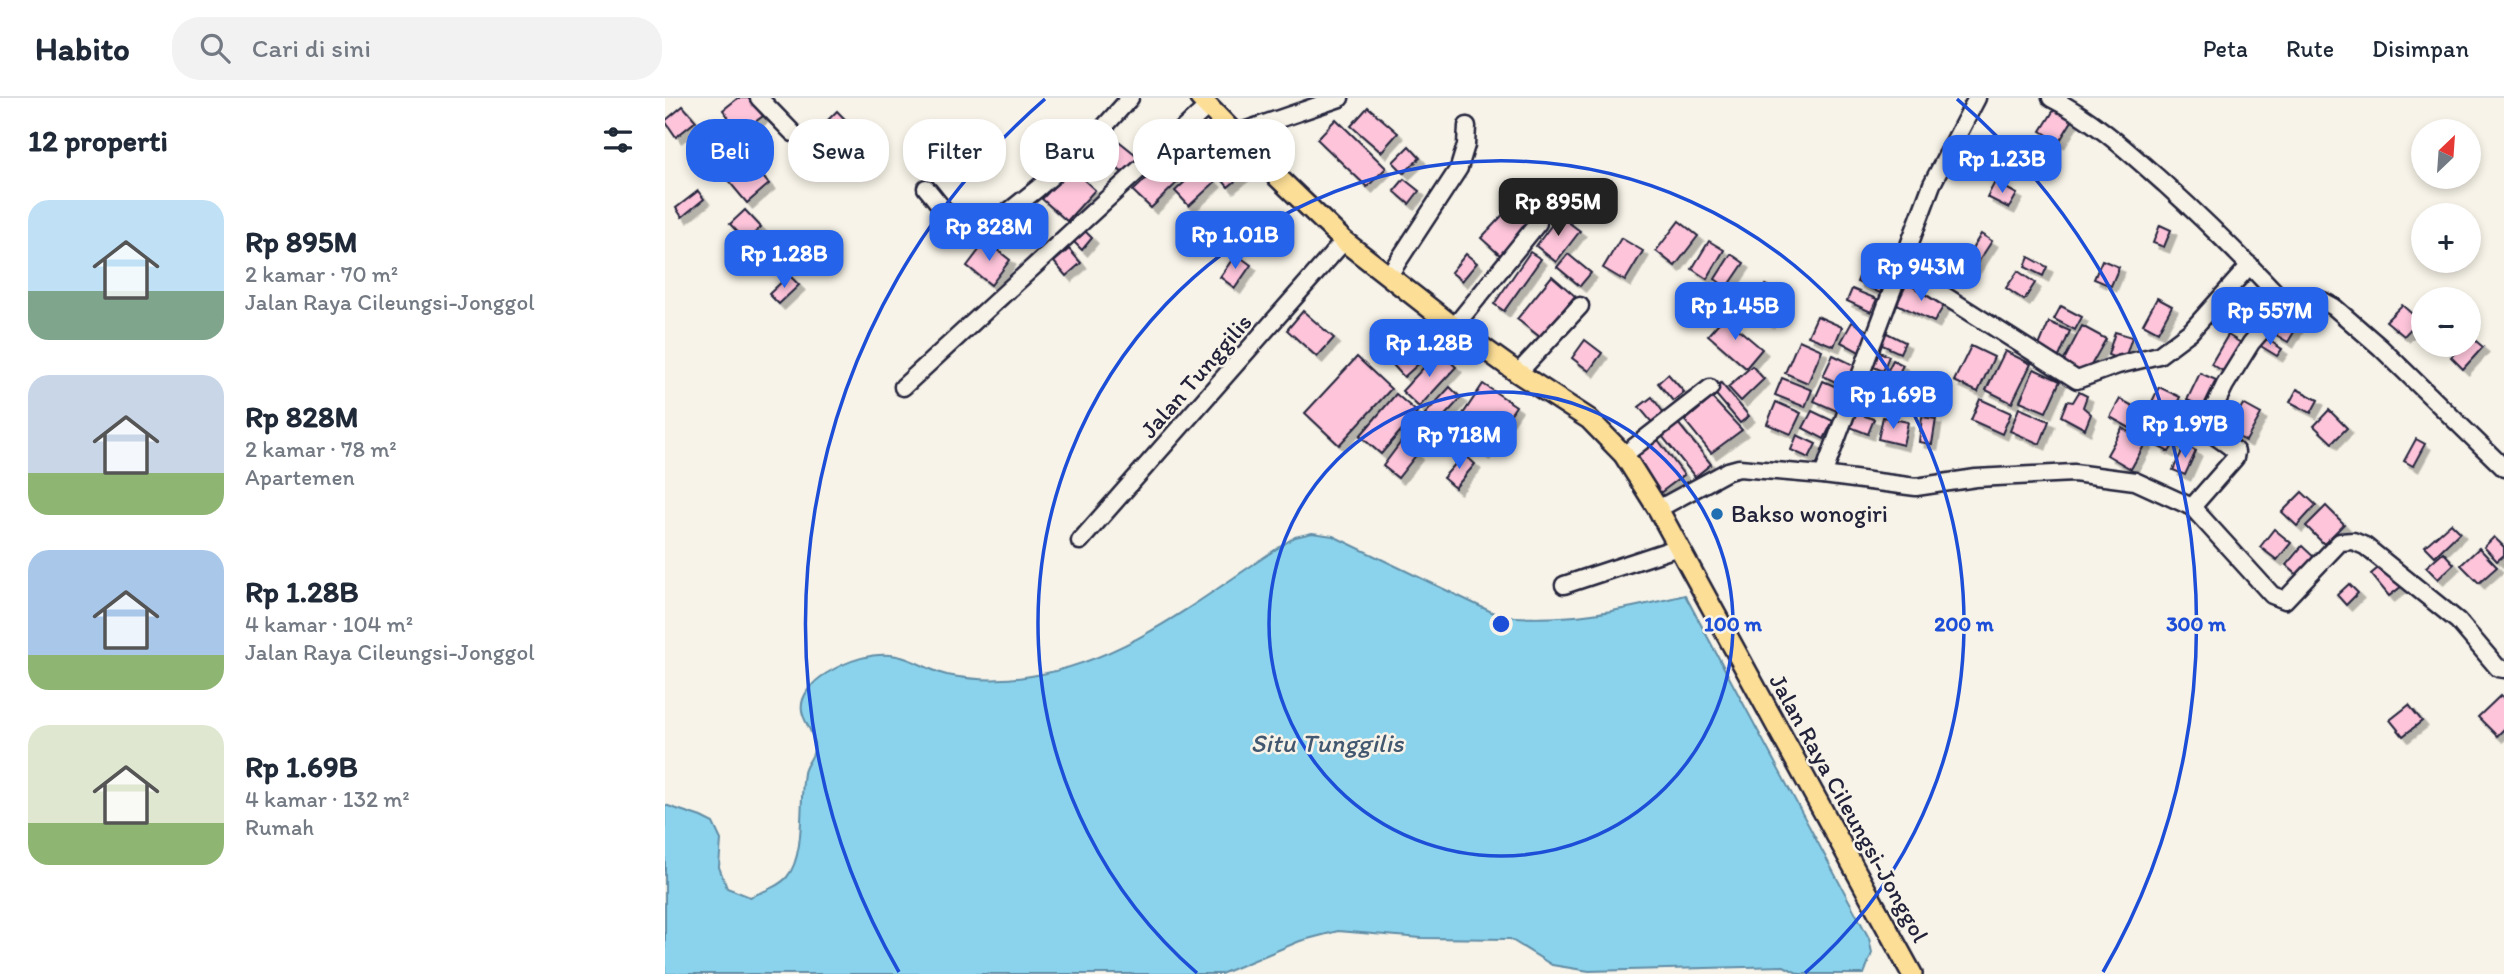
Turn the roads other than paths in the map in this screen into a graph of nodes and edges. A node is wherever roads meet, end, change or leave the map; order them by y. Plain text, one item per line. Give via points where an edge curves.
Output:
1 (759, 98) edge
2 (1130, 98) edge
3 (1340, 98) edge
4 (1977, 98) edge
5 (2051, 98) edge
6 (1204, 102) edge
7 (1220, 119) edge
8 (1279, 119) edge
9 (1467, 126) dead end
10 (788, 128) edge
11 (1284, 182) edge
12 (926, 188) dead end
13 (1538, 223) dead end
14 (1344, 241) junction
15 (2250, 265) junction
16 (1901, 268) junction
17 (1389, 275) junction
18 (1580, 306) dead end
19 (2291, 309) junction
20 (1454, 327) junction
21 (1518, 373) junction
22 (903, 387) dead end
23 (1710, 388) dead end
24 (1624, 455) junction
25 (2504, 468) edge
26 (1823, 475) junction
27 (2192, 507) junction
28 (1658, 509) junction
29 (1080, 541) dead end
30 (1679, 547) junction
31 (1564, 585) dead end
32 (2504, 669) edge
33 (1912, 974) edge

1 - 10 street
2 - 12 street via 1087,146 982,233 961,228
3 - 8 street
4 - 16 street via 1932,184
5 - 15 street via 2110,135
6 - 7 main road, Jalan Raya Cileungsi-Jonggol
6 - 22 street
9 - 17 street via 1459,168
11 - 14 main road, Jalan Raya Cileungsi-Jonggol
13 - 20 street
14 - 17 main road, Jalan Raya Cileungsi-Jonggol
14 - 29 street, Jalan Tunggilis
15 - 16 street via 2191,331 2159,355 2077,380
15 - 19 street
16 - 26 street
17 - 20 main road, Jalan Raya Cileungsi-Jonggol
18 - 21 street
19 - 25 street via 2323,301 2334,307
19 - 27 street via 2270,321 2251,342 2208,418 2207,430 2227,442 2236,452 2235,458
20 - 21 main road, Jalan Raya Cileungsi-Jonggol
21 - 24 main road, Jalan Raya Cileungsi-Jonggol via 1590,419
23 - 24 street
24 - 28 main road, Jalan Raya Cileungsi-Jonggol
26 - 27 street via 1916,487 1976,478 2074,473 2134,481
26 - 28 street via 1739,468
27 - 32 street via 2278,599 2285,600 2340,542 2365,546 2458,621 2498,668
28 - 30 main road, Jalan Raya Cileungsi-Jonggol
30 - 31 street
30 - 33 main road, Jalan Raya Cileungsi-Jonggol

